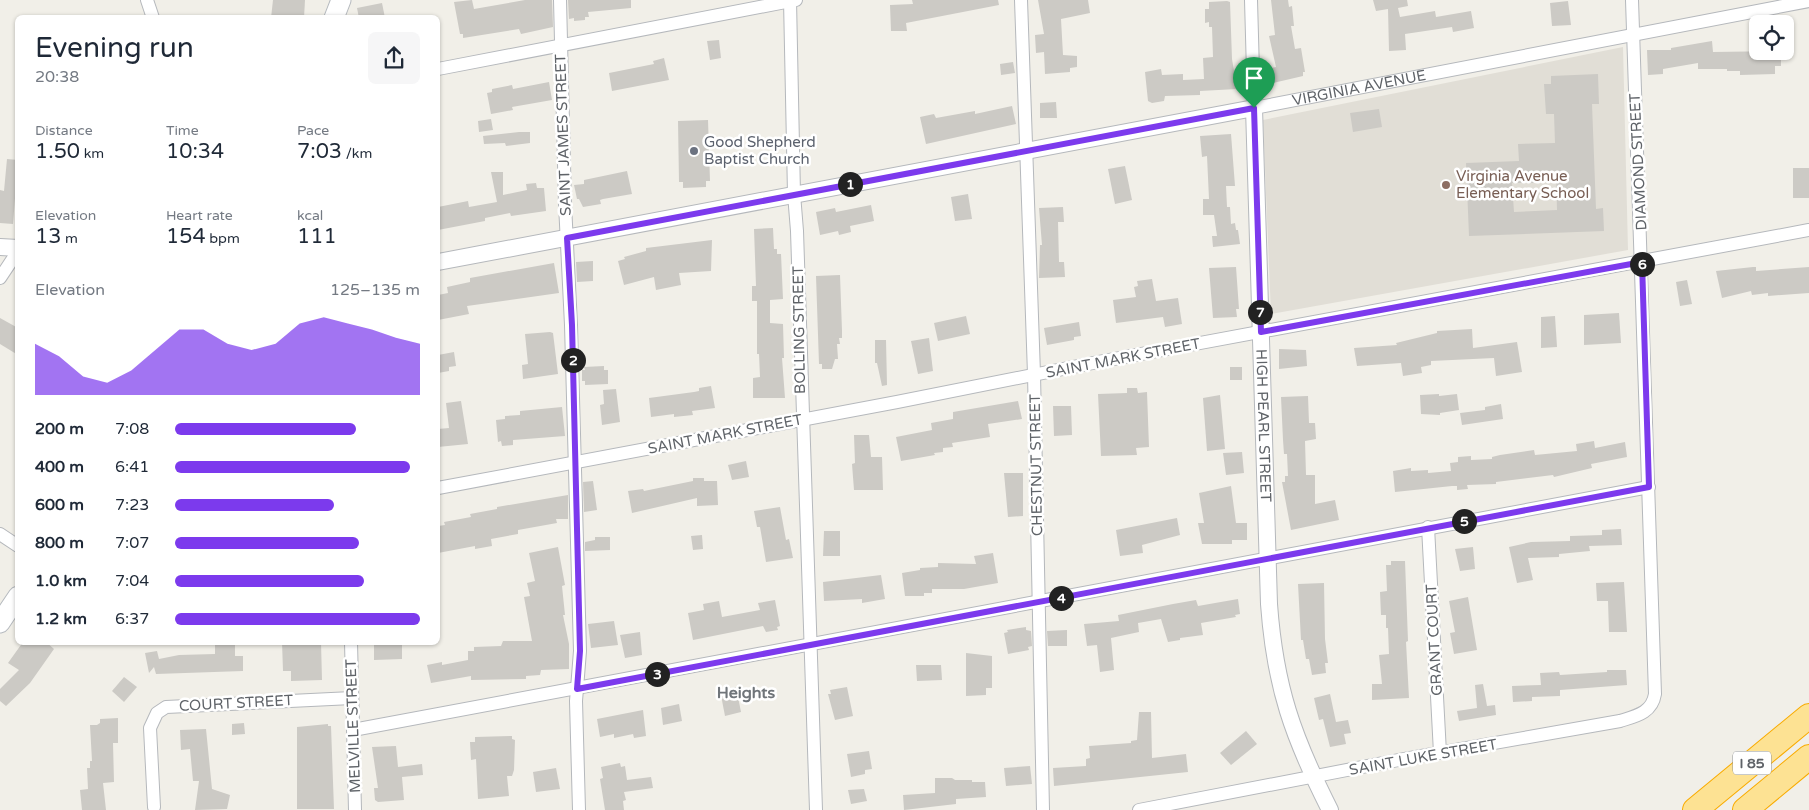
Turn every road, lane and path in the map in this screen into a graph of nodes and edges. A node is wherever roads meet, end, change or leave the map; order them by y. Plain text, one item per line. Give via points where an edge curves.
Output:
1 (148, 0) edge
2 (341, 0) edge
3 (560, 0) edge
4 (792, 0) edge
5 (1021, 0) edge
6 (1251, 0) edge
7 (1632, 0) edge
8 (1809, 1) edge
9 (152, 15) edge
10 (335, 15) edge
11 (1633, 34) junction
12 (560, 45) junction
13 (440, 69) edge
14 (1254, 108) junction
15 (1026, 151) junction
16 (794, 194) junction
17 (1809, 230) edge
18 (567, 238) junction
19 (0, 247) edge
20 (15, 250) edge
21 (15, 255) edge
22 (440, 262) edge
23 (1642, 262) junction
24 (0, 278) edge
25 (1261, 332) junction
26 (1034, 374) junction
27 (802, 420) junction
28 (574, 462) junction
29 (1649, 487) junction
30 (440, 488) edge
31 (1428, 527) junction
32 (0, 534) edge
33 (15, 544) edge
34 (1268, 558) junction
35 (15, 600) edge
36 (1039, 602) junction
37 (0, 623) edge
38 (351, 645) edge
39 (809, 646) junction
40 (1654, 654) joint
41 (577, 689) junction
42 (352, 698) junction
43 (1809, 716) edge
44 (353, 730) junction
45 (1440, 753) junction
46 (1809, 757) edge
47 (1314, 777) junction
48 (154, 807) dead end
49 (355, 810) edge
50 (578, 810) edge
51 (816, 810) edge
52 (1043, 810) edge
53 (1139, 810) edge
54 (1330, 810) edge
55 (1695, 810) edge
56 (1745, 810) edge

1 - 9 street
2 - 10 main road
3 - 12 street, SAINT JAMES STREET
4 - 12 street
4 - 16 street, BOLLING STREET
5 - 15 street, CHESTNUT STREET
6 - 14 street, HIGH PEARL STREET
7 - 11 street, DIAMOND STREET
8 - 11 street, VIRGINIA AVENUE
11 - 14 street, VIRGINIA AVENUE
11 - 23 street, DIAMOND STREET
12 - 13 street
12 - 18 street, SAINT JAMES STREET
14 - 15 street, VIRGINIA AVENUE
14 - 25 street, HIGH PEARL STREET
15 - 16 street, VIRGINIA AVENUE
15 - 26 street, CHESTNUT STREET
16 - 18 street, VIRGINIA AVENUE
16 - 27 street, BOLLING STREET
17 - 23 street, SAINT MARK STREET
18 - 22 street, VIRGINIA AVENUE
18 - 28 street, SAINT JAMES STREET
19 - 20 street
21 - 24 street
23 - 25 street, SAINT MARK STREET
23 - 29 street, DIAMOND STREET
25 - 26 street, SAINT MARK STREET
25 - 34 street, HIGH PEARL STREET
26 - 27 street, SAINT MARK STREET
26 - 36 street, CHESTNUT STREET
27 - 28 street, SAINT MARK STREET
27 - 39 street, BOLLING STREET
28 - 30 street, SAINT MARK STREET
28 - 41 street, SAINT JAMES STREET via 580,651
29 - 31 street
29 - 40 street, DIAMOND STREET
31 - 34 street
31 - 45 street, GRANT COURT
32 - 33 street
34 - 36 street
34 - 47 street, HIGH PEARL STREET via 1272,642 1278,680 1288,717
35 - 37 main road
36 - 39 street
36 - 52 street, CHESTNUT STREET
38 - 42 street, MELVILLE STREET
39 - 41 street
39 - 51 street, BOLLING STREET
40 - 45 street, SAINT LUKE STREET via 1655,694 1646,712 1620,721
41 - 44 street
41 - 50 street, SAINT JAMES STREET
42 - 44 street, MELVILLE STREET
42 - 48 street, COURT STREET via 166,707 157,713 150,728
43 - 55 highway, I 85
44 - 49 street, MELVILLE STREET
45 - 47 street, SAINT LUKE STREET
46 - 56 highway, I 85
47 - 53 street, SAINT LUKE STREET
47 - 54 street, HIGH PEARL STREET

